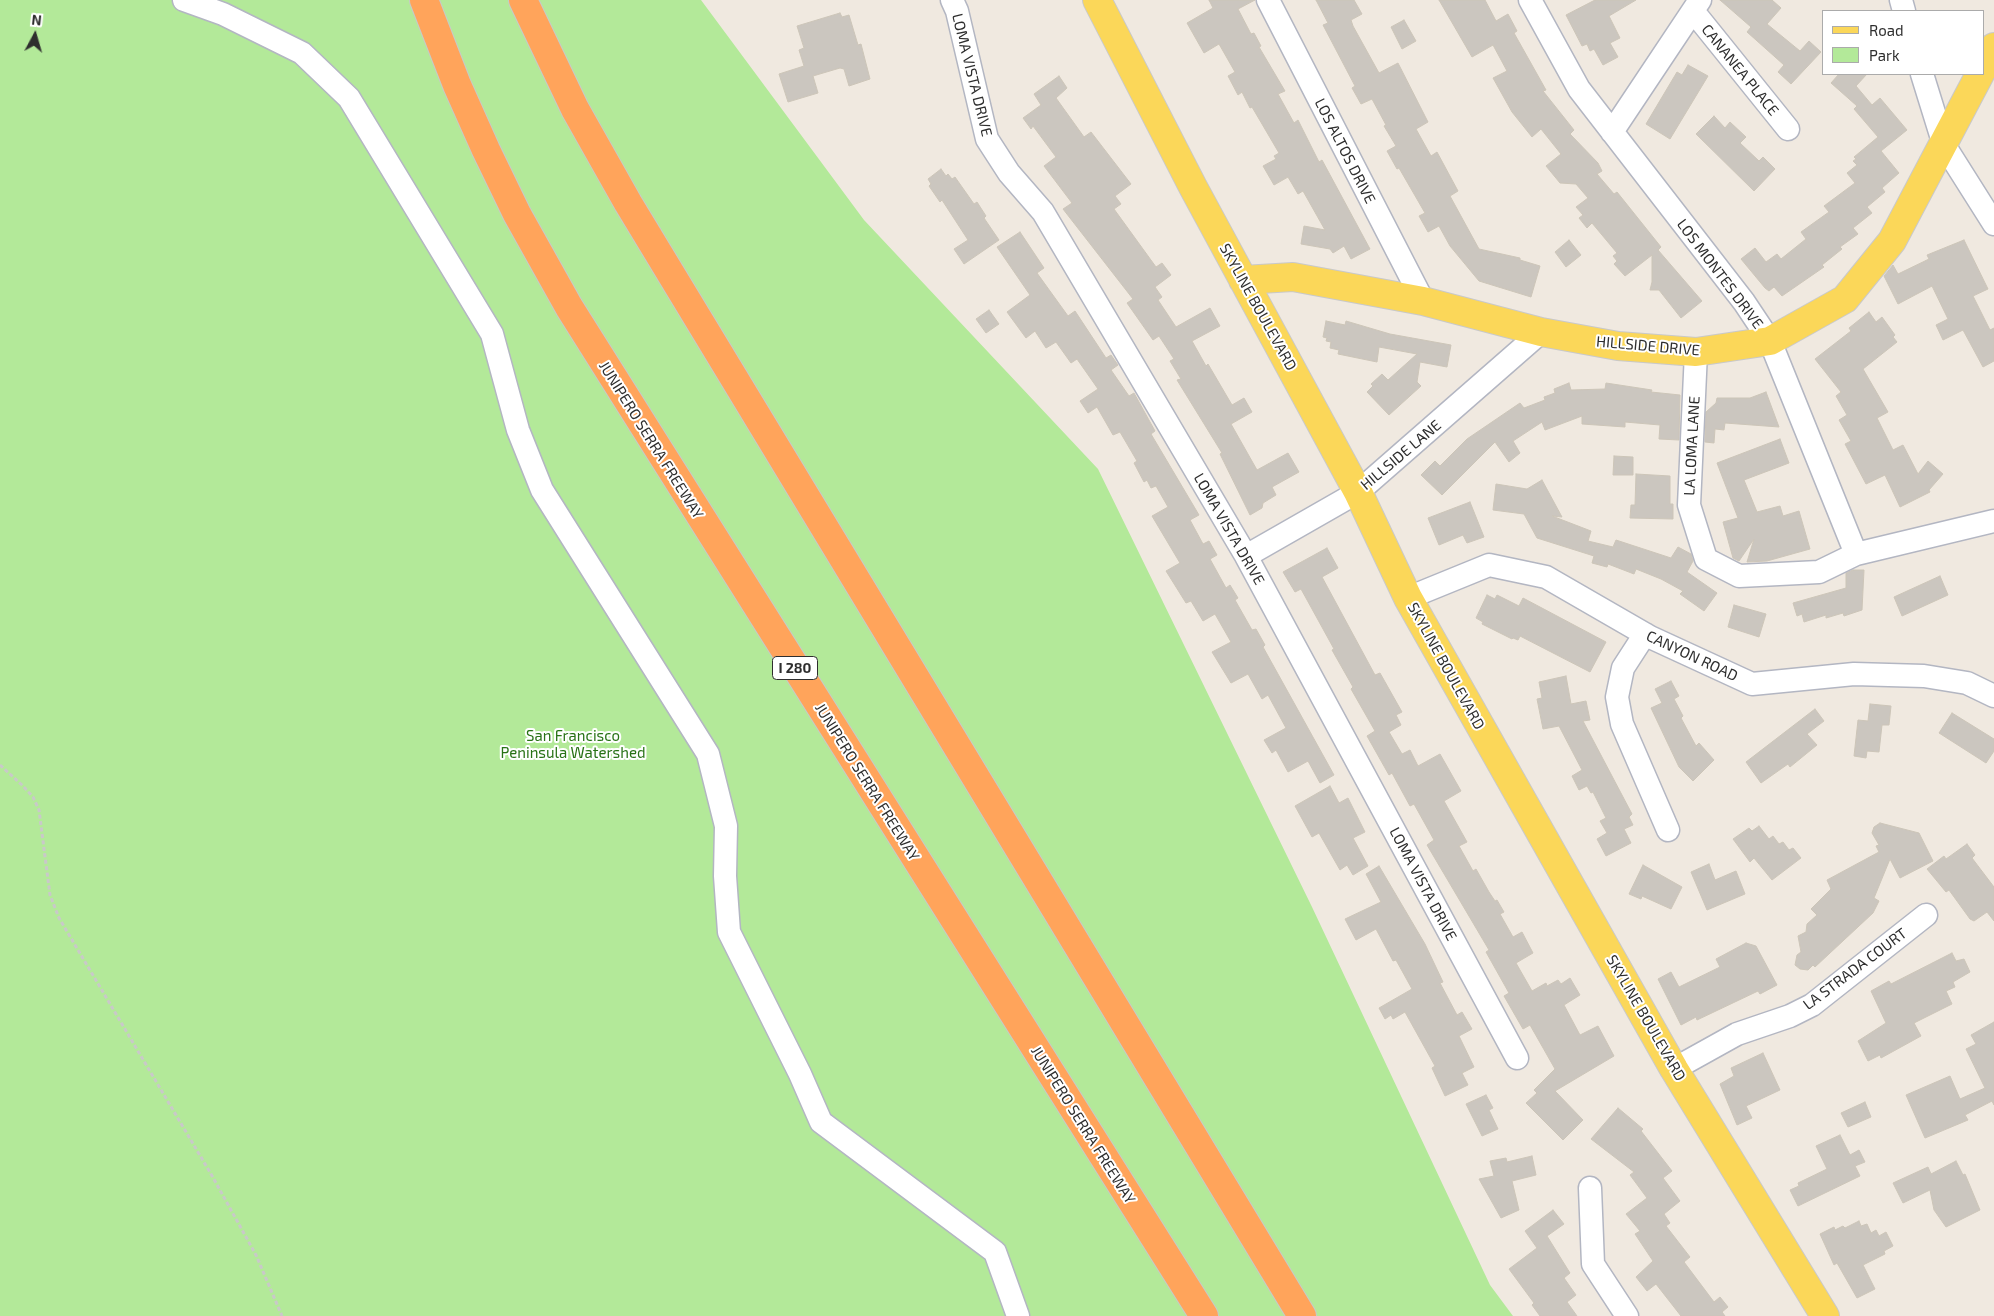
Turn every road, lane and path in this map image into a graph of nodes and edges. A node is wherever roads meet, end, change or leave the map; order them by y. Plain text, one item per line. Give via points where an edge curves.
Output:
1 (184, 0) edge
2 (424, 0) edge
3 (523, 0) edge
4 (952, 0) edge
5 (1097, 0) edge
6 (1268, 0) edge
7 (1530, 0) edge
8 (1697, 5) edge
9 (1994, 47) edge
10 (1984, 67) edge
11 (1922, 75) edge
12 (1979, 75) edge
13 (1788, 129) dead end
14 (1612, 132) junction
15 (1944, 145) junction
16 (1994, 224) edge
17 (1243, 280) junction
18 (1422, 301) junction
19 (1541, 332) junction
20 (1770, 341) junction
21 (1696, 352) junction
22 (1358, 492) junction
23 (1994, 520) edge
24 (1856, 554) junction
25 (1246, 556) junction
26 (1408, 598) junction
27 (1644, 634) junction
28 (1994, 696) edge
29 (0, 765) edge
30 (1668, 830) dead end
31 (1926, 915) dead end
32 (1517, 1058) dead end
33 (1674, 1070) junction
34 (1590, 1188) dead end
35 (282, 1316) edge
36 (1018, 1316) edge
37 (1204, 1316) edge
38 (1302, 1316) edge
39 (1627, 1316) edge
40 (1824, 1316) edge

1 - 36 street via 223,14 302,53 349,98 492,334 518,430 542,490 708,754 726,826 729,932 821,1122 995,1252
2 - 37 highway, JUNIPERO SERRA FREEWAY / I 280 via 486,150 568,307
3 - 38 highway via 575,109 628,203
4 - 25 street, LOMA VISTA DRIVE via 986,139 1009,173 1043,212
5 - 17 main road, SKYLINE BOULEVARD
6 - 18 street, LOS ALTOS DRIVE
7 - 14 street, LOS MONTES DRIVE via 1579,89
8 - 13 street, CANANEA PLACE
8 - 14 street
9 - 10 main road
11 - 15 street
12 - 15 main road, HILLSIDE DRIVE
14 - 20 street, LOS MONTES DRIVE via 1744,302
15 - 16 street
15 - 20 main road, HILLSIDE DRIVE via 1892,240 1845,299
17 - 18 main road, HILLSIDE DRIVE via 1293,277
17 - 22 main road, SKYLINE BOULEVARD
18 - 19 main road, HILLSIDE DRIVE
19 - 21 main road, HILLSIDE DRIVE via 1618,346
19 - 22 street, HILLSIDE LANE
20 - 21 main road, HILLSIDE DRIVE
20 - 24 street, LOS MONTES DRIVE
21 - 24 street, LA LOMA LANE via 1689,505 1706,559 1739,576 1819,572
22 - 25 street, HILLSIDE LANE
22 - 26 main road, SKYLINE BOULEVARD
23 - 24 street
25 - 32 street, LOMA VISTA DRIVE
26 - 27 street, CANYON ROAD via 1489,565 1546,577
26 - 33 main road, SKYLINE BOULEVARD
27 - 28 street, CANYON ROAD via 1752,684 1854,674 1924,676 1967,683
27 - 30 street via 1623,668 1617,697 1622,724
29 - 35 path via 22,785 39,810 50,895 59,918 211,1174 256,1255
31 - 33 street, LA STRADA COURT via 1812,1005 1737,1034
33 - 40 main road, SKYLINE BOULEVARD
34 - 39 street via 1593,1264

